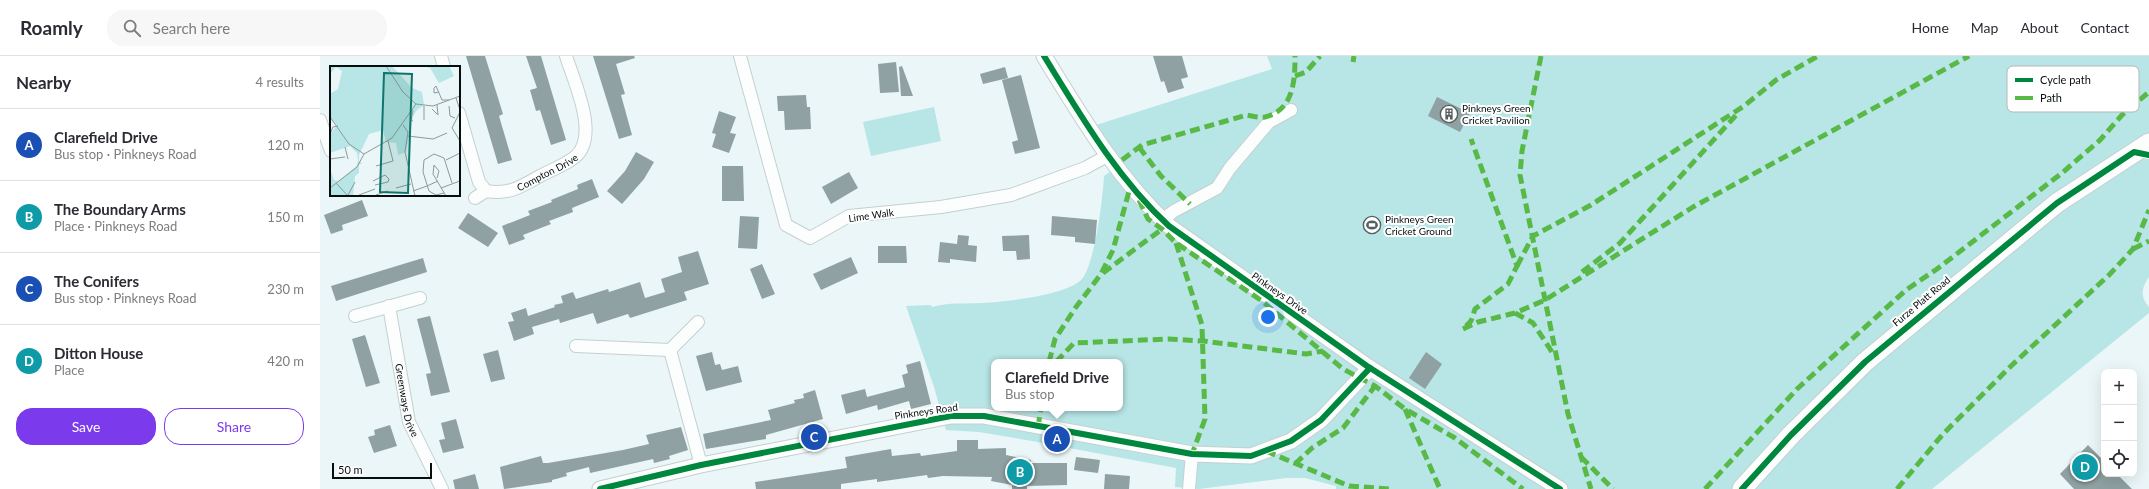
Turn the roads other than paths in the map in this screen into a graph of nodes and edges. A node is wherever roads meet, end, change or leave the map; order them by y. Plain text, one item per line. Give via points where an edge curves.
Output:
1 (441, 56) edge
2 (566, 56) edge
3 (740, 56) edge
4 (1044, 56) edge
5 (444, 66) edge
6 (1291, 110) dead end
7 (460, 117) edge
8 (320, 120) edge
9 (330, 148) edge
10 (2144, 150) edge
11 (1107, 156) junction
12 (486, 191) junction
13 (475, 198) dead end
14 (1162, 220) junction
15 (420, 298) dead end
16 (389, 306) junction
17 (355, 316) dead end
18 (698, 322) dead end
19 (576, 346) dead end
20 (670, 350) junction
21 (1370, 368) junction
22 (1192, 454) junction
23 (701, 465) junction
24 (442, 489) edge
25 (600, 489) edge
26 (1188, 489) edge
27 (1560, 489) edge
28 (1742, 489) edge

1 - 5 street
2 - 12 street, Compton Drive via 587,123 585,142 575,157 519,188 500,193
3 - 11 street, Lime Walk via 786,225 810,238 849,216 941,207 1011,195 1085,168
4 - 11 street, Pinkneys Drive
6 - 14 street via 1269,122 1230,168 1217,188
7 - 12 street via 479,182
8 - 9 street
10 - 28 main road, Furze Platt Road via 2057,203 1865,362 1791,435
11 - 14 street, Pinkneys Drive
12 - 13 street
14 - 21 street, Pinkneys Drive
15 - 16 street
16 - 17 street
16 - 24 street, Greenways Drive via 409,422
18 - 20 street
19 - 20 street
20 - 23 street
21 - 22 street, Pinkneys Road via 1322,420 1291,441 1251,456
21 - 27 street, Pinkneys Drive
22 - 23 street, Pinkneys Road via 984,416 951,416
22 - 26 street
23 - 25 street, Pinkneys Road

